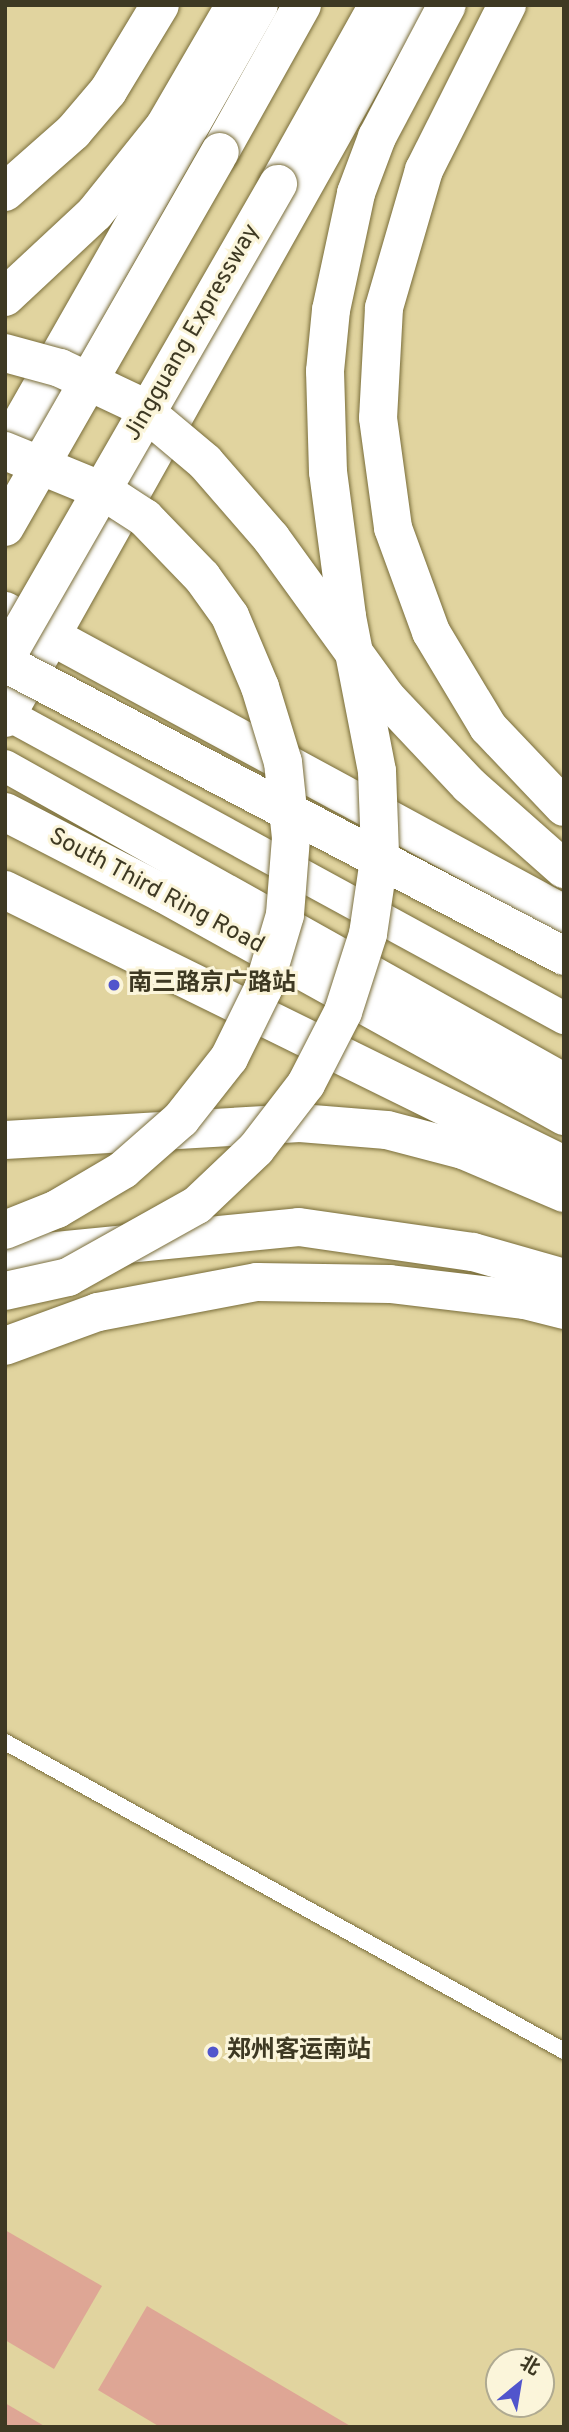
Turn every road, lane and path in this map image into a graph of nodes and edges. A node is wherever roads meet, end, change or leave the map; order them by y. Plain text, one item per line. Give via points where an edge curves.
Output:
1 (160, 5) edge
2 (234, 5) edge
3 (259, 5) edge
4 (302, 5) edge
5 (377, 5) edge
6 (405, 5) edge
7 (447, 5) edge
8 (506, 5) edge
9 (5, 192) edge
10 (5, 297) edge
11 (5, 353) edge
12 (5, 451) edge
13 (5, 527) edge
14 (5, 611) edge
15 (51, 635) junction
16 (5, 661) edge
17 (6, 715) edge
18 (5, 766) edge
19 (564, 807) edge
20 (5, 812) edge
21 (564, 869) edge
22 (5, 890) edge
23 (564, 914) edge
24 (564, 956) edge
25 (564, 1018) edge
26 (564, 1079) edge
27 (564, 1116) edge
28 (5, 1140) edge
29 (564, 1165) edge
30 (564, 1193) edge
31 (5, 1230) edge
32 (5, 1255) edge
33 (564, 1278) edge
34 (5, 1291) edge
35 (564, 1310) edge
36 (5, 1346) edge
37 (5, 1742) edge
38 (564, 2051) edge

1 - 9 main road via 108,91 73,132
2 - 10 main road via 164,127 95,213
3 - 12 main road
4 - 13 main road, bridge
5 - 16 main road, Jingguang Expressway, bridge
6 - 15 main road
7 - 34 main road, bridge via 377,137 356,193 331,310 325,371 328,472 347,616 377,771 380,853 368,934 343,1012 306,1084 256,1149 197,1205 68,1277
8 - 19 main road via 424,170 384,308 378,418 393,528 431,632 488,727
11 - 21 main road, bridge via 60,368 136,404 205,462 271,538 386,697 469,785
12 - 31 main road, bridge via 105,492 145,518 202,577 230,616 260,687 283,762 291,838 285,915 263,989 229,1058 181,1119 123,1170 57,1209
14 - 15 main road
15 - 17 main road
15 - 23 main road
16 - 24 main road, bridge
17 - 25 street
18 - 26 street
20 - 27 main road, South Third Ring Road, bridge via 162,893
22 - 29 main road
28 - 30 main road, bridge via 300,1124 387,1130 463,1150
32 - 33 main road via 299,1227 473,1252
35 - 36 main road via 525,1300 390,1284 257,1282 98,1311
37 - 38 lane

